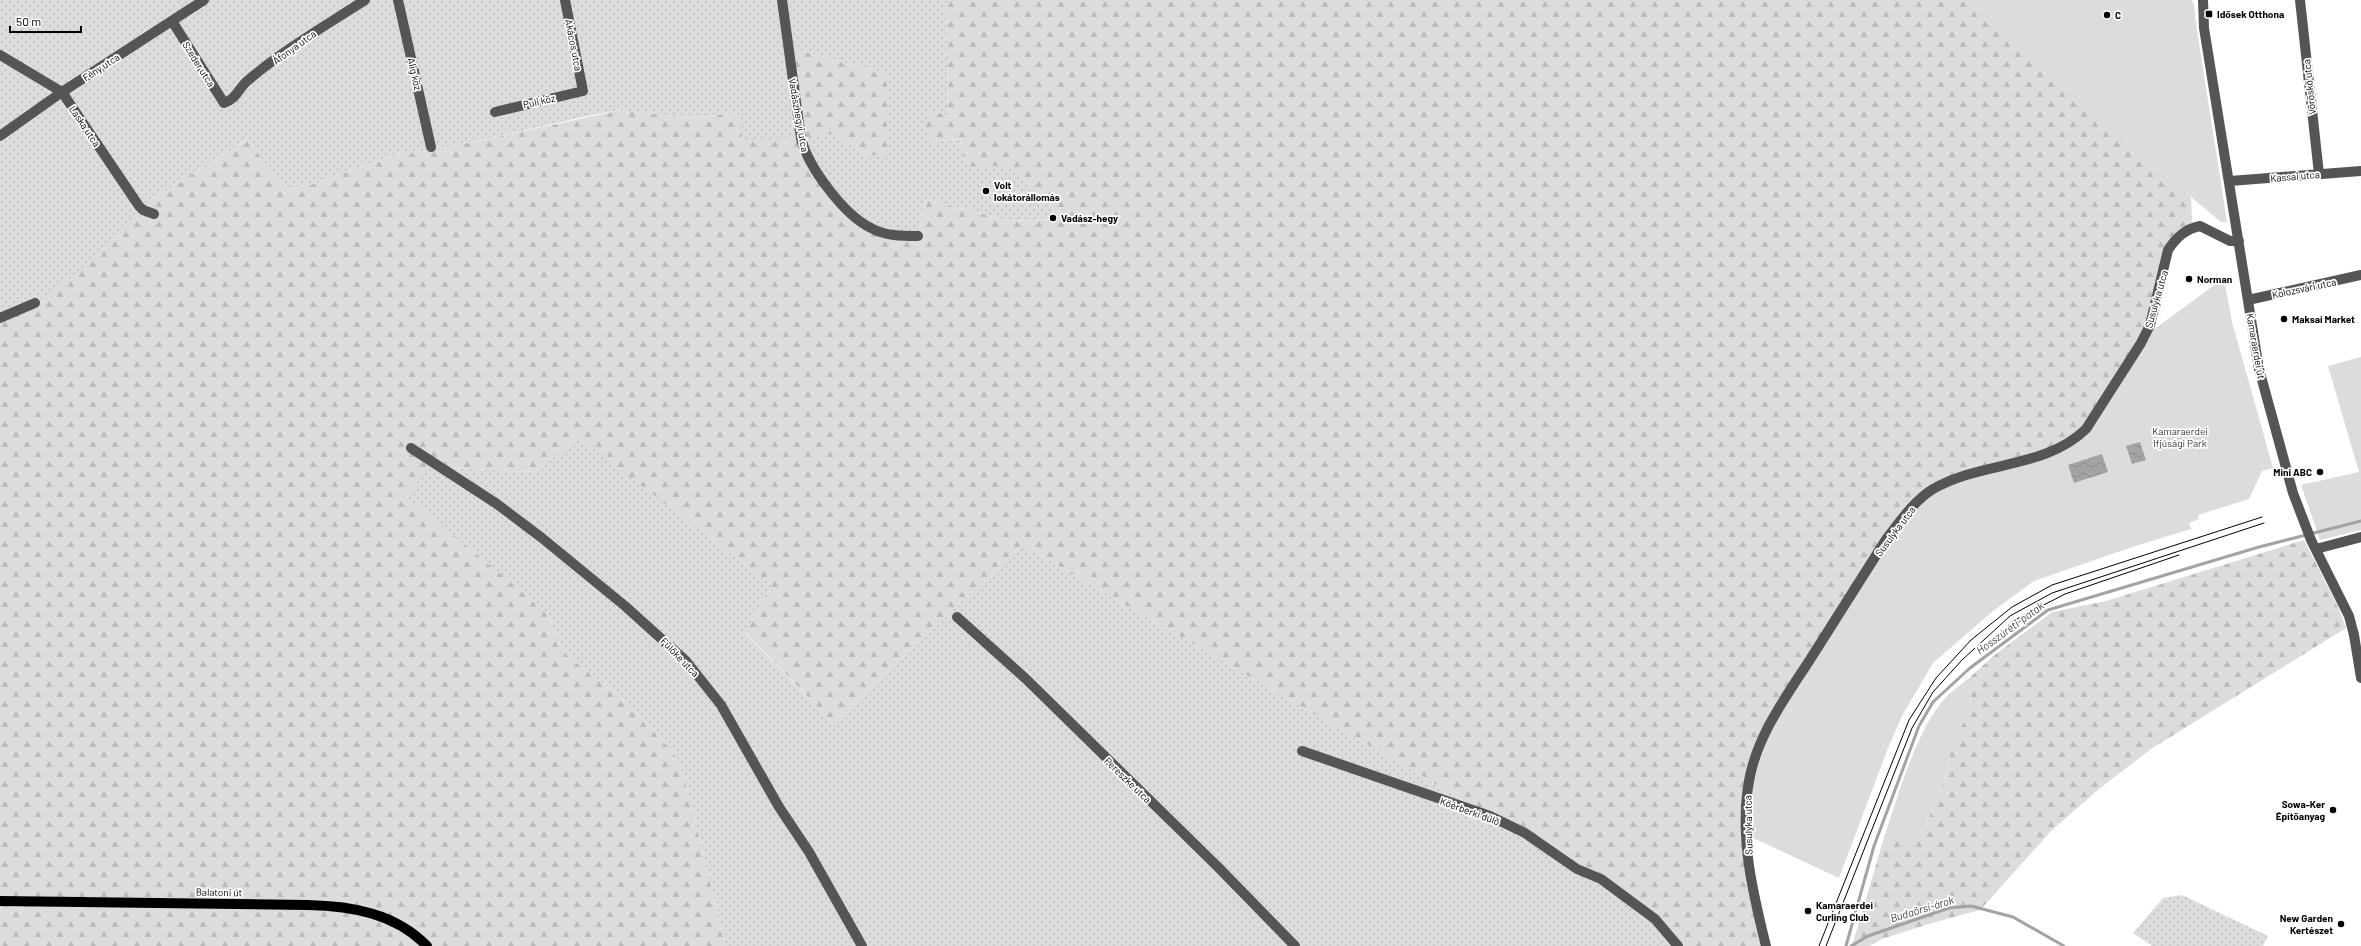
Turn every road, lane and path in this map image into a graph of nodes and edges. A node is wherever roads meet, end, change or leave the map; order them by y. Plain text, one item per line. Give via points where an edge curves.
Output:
1 (204, 0) edge
2 (365, 0) edge
3 (398, 0) edge
4 (565, 0) edge
5 (782, 0) edge
6 (2203, 0) edge
7 (2300, 0) edge
8 (172, 21) junction
9 (0, 55) edge
10 (583, 91) joint
11 (62, 92) junction
12 (229, 101) joint
13 (495, 112) dead end
14 (0, 136) edge
15 (431, 147) dead end
16 (2361, 171) edge
17 (2319, 174) junction
18 (2230, 181) junction
19 (154, 214) dead end
20 (918, 236) dead end
21 (2239, 241) junction
22 (2361, 275) edge
23 (2248, 300) junction
24 (35, 303) dead end
25 (0, 318) edge
26 (411, 448) dead end
27 (2361, 536) edge
28 (2313, 545) junction
29 (957, 617) dead end
30 (2361, 678) edge
31 (1302, 751) dead end
32 (0, 901) edge
33 (427, 946) edge
34 (862, 946) edge
35 (1295, 946) edge
36 (1678, 946) edge
37 (1766, 946) edge

1 - 8 street, Fény utca
2 - 12 street, Áfonya utca via 288,51 245,83
3 - 15 street, Alig köz
4 - 10 street, Akácos utca
5 - 20 street, Vadászhegyi utca via 805,154 848,210 870,228 898,236
6 - 18 street, Kamaraerdei út via 2204,28
7 - 17 street, Vöröskő utca
8 - 11 street, Fény utca
8 - 12 street, Szeder utca via 220,99 224,103
9 - 11 street, Laska utca
10 - 13 street, Puli köz
11 - 14 street, Fény utca
11 - 19 street, Laska utca via 139,206
16 - 17 street, Kassai utca
17 - 18 street, Kassai utca
18 - 21 street, Kamaraerdei út
21 - 23 street, Kamaraerdei út
21 - 37 street, Susulyka utca via 2230,241 2200,226 2186,231 2173,242 2168,250 2153,316 2141,343 2086,430 2078,438 2060,449 1962,478 1932,490 1907,513 1887,538 1772,718 1752,765 1748,783 1749,866
22 - 23 street, Kolozsvári utca
23 - 28 street, Kamaraerdei út via 2254,345 2270,413 2289,482
24 - 25 street
26 - 34 street, Fülőke utca via 497,504 542,538 625,606 686,661 721,705 779,807 820,870
27 - 28 street
28 - 30 street, Kamaraerdei út via 2349,616
29 - 35 street, Pereszke utca via 1024,678 1218,867
31 - 36 street, Kőérberki dűlő via 1490,816 1525,833 1577,870 1601,879 1655,919
32 - 33 main road, Balatoni út via 314,905 353,908 390,920

